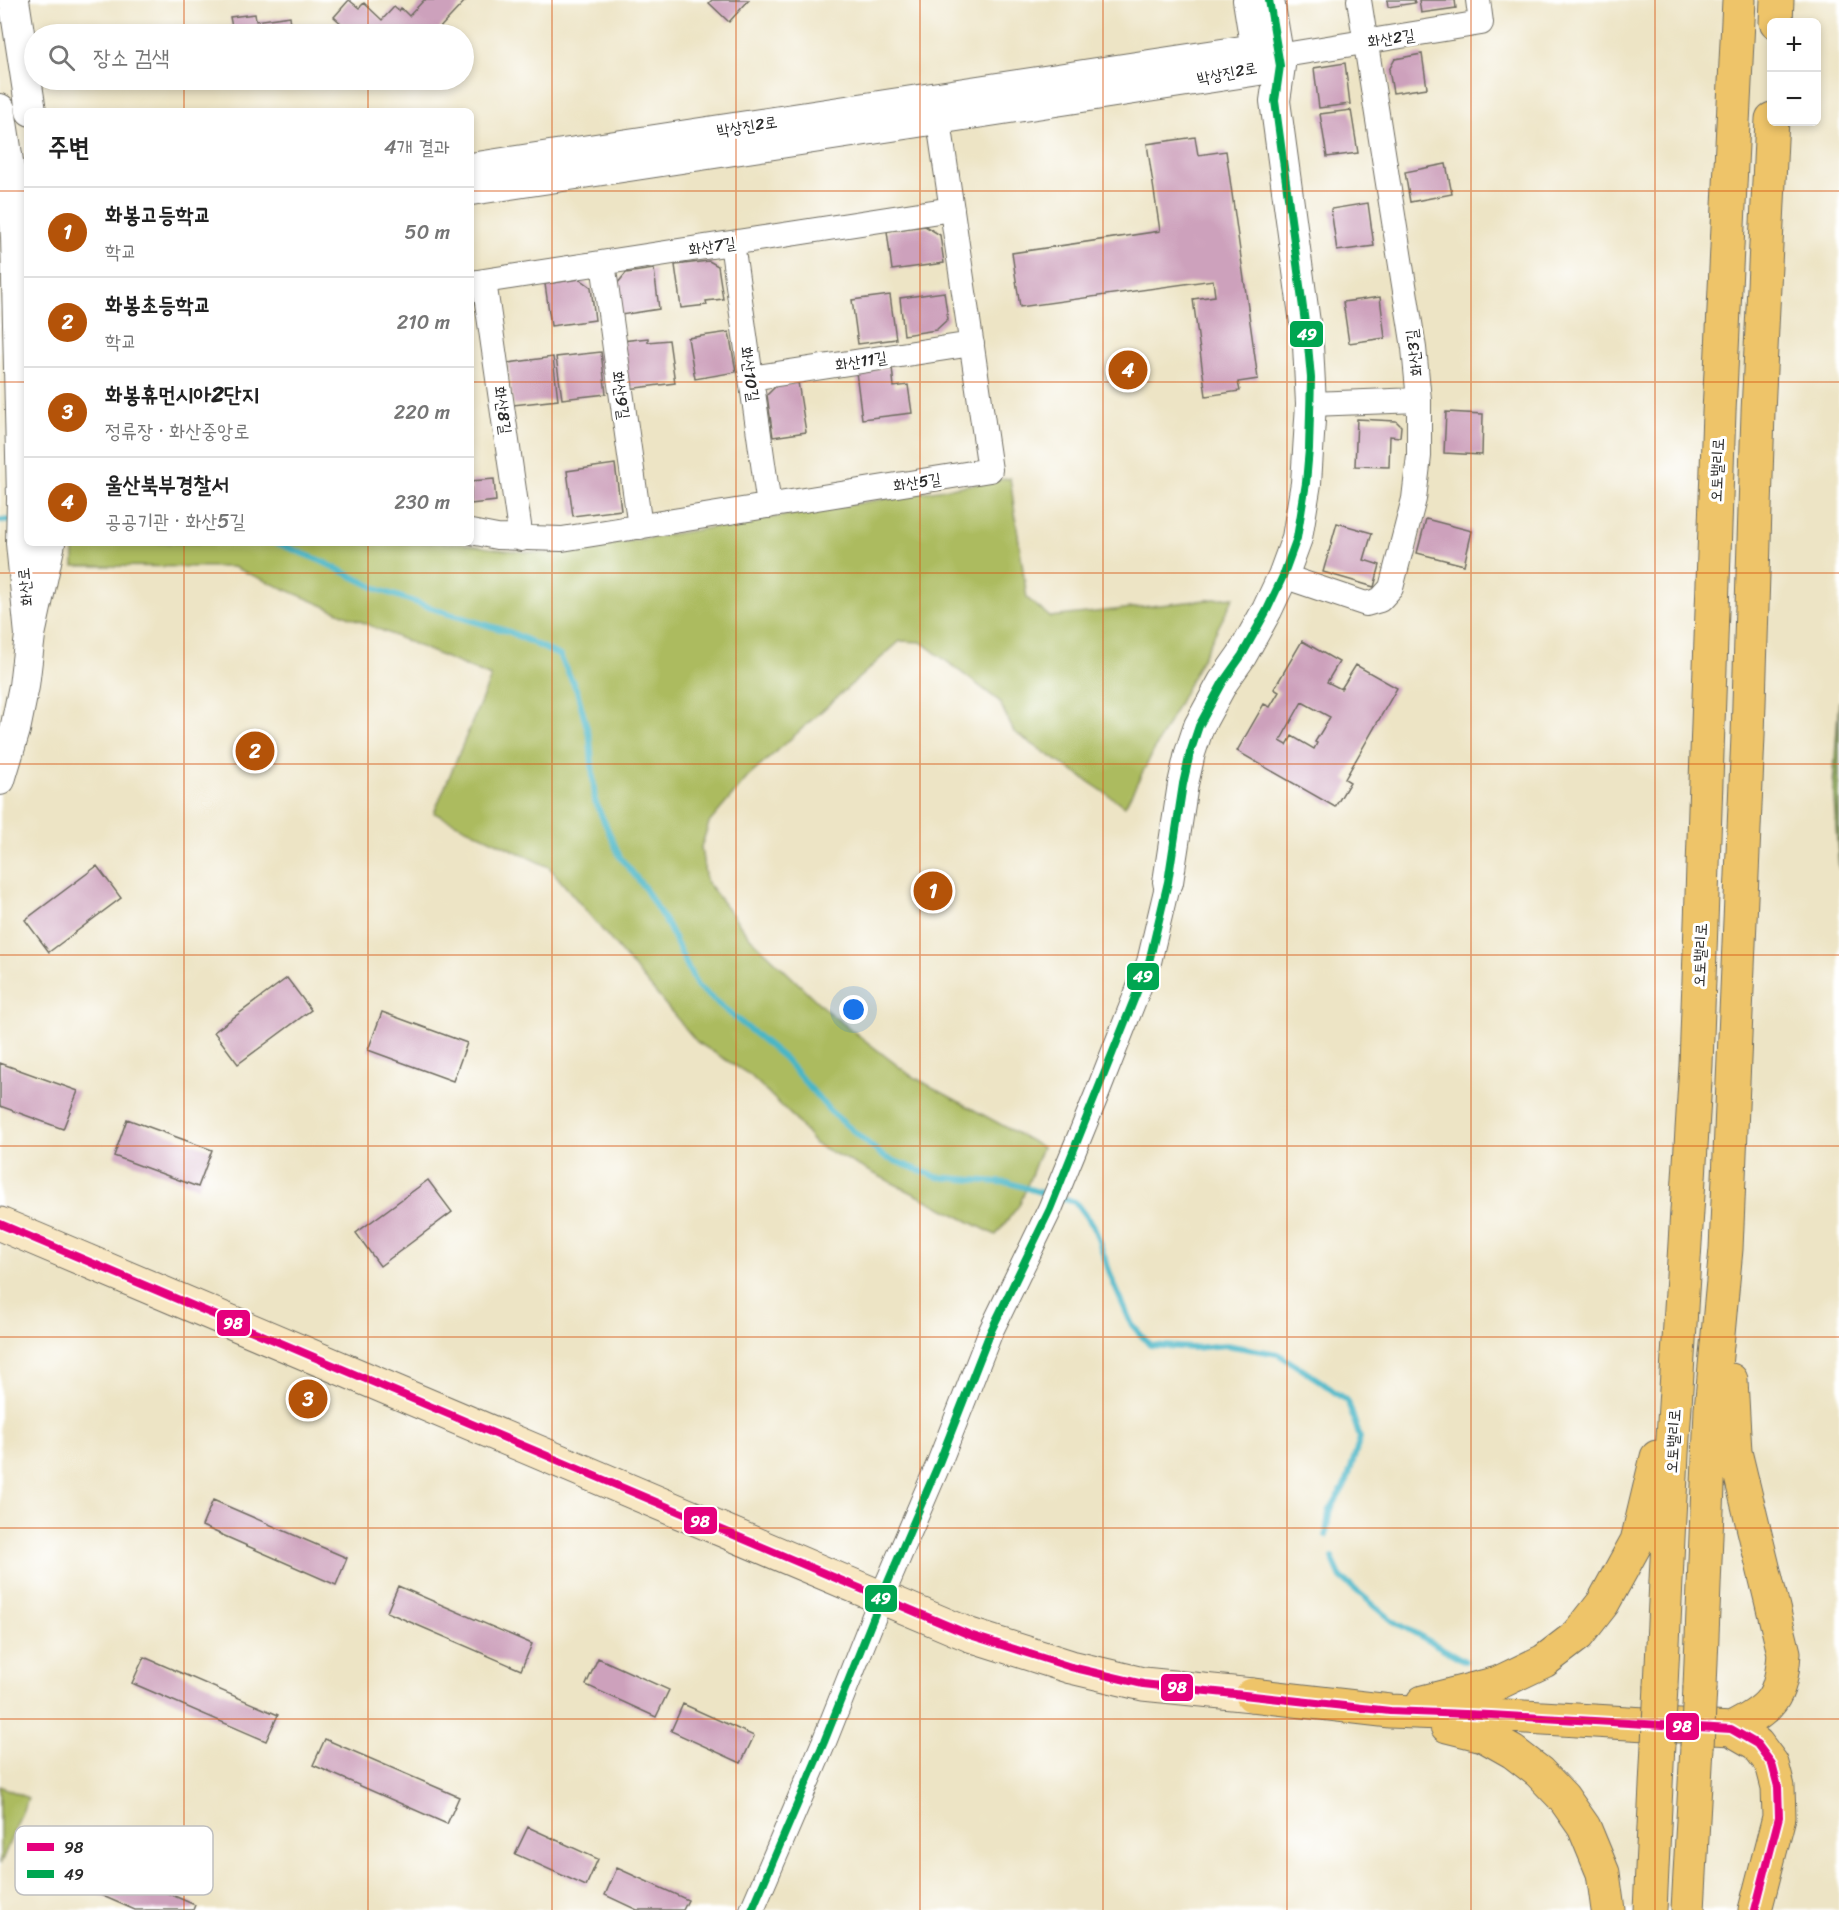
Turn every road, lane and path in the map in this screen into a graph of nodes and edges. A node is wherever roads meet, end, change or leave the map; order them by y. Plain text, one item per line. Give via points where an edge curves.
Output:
1 (14, 0) edge
2 (1248, 0) edge
3 (1269, 0) edge
4 (1359, 0) edge
5 (1478, 0) edge
6 (1739, 0) edge
7 (1777, 0) edge
8 (1776, 18) edge
9 (1366, 42) junction
10 (1264, 58) junction
11 (24, 65) edge
12 (28, 90) edge
13 (31, 108) edge
14 (938, 108) junction
15 (0, 109) edge
16 (1772, 126) edge
17 (474, 168) edge
18 (474, 189) edge
19 (952, 209) junction
20 (732, 243) junction
21 (15, 248) edge
22 (603, 263) junction
23 (477, 282) edge
24 (972, 344) junction
25 (751, 378) junction
26 (1419, 400) junction
27 (1311, 404) junction
28 (769, 506) junction
29 (640, 527) junction
30 (474, 533) edge
31 (521, 539) junction
32 (49, 546) edge
33 (1282, 576) junction
34 (30, 635) junction
35 (0, 780) edge
36 (1168, 882) joint
37 (0, 1224) edge
38 (1726, 1249) junction
39 (1679, 1346) junction
40 (882, 1596) junction
41 (1252, 1695) joint
42 (1390, 1711) junction
43 (1731, 1729) junction
44 (752, 1910) edge
45 (1608, 1910) edge
46 (1650, 1910) edge
47 (1688, 1910) edge
48 (1755, 1910) edge

1 - 11 street
2 - 10 street
3 - 10 street
4 - 9 street, 화산3길
5 - 9 street, 화산2길 via 1481,23
6 - 39 highway, 오토밸리로 via 1719,412 1696,1065
7 - 8 highway
9 - 10 street, 화산2길
9 - 26 street, 화산3길 via 1406,290
10 - 14 street, 박상진2로
10 - 27 street via 1280,66 1275,101 1308,345
12 - 13 street
14 - 17 street, 박상진2로
14 - 18 street, 박상진2로
14 - 19 street, 화산5길
15 - 21 street, 화산로 via 13,194
16 - 38 highway
19 - 20 street, 화산7길
19 - 24 street, 화산5길
20 - 22 street, 화산7길
20 - 25 street, 화산10길
21 - 34 street, 화산로 via 21,543
22 - 23 street, 화산7길
22 - 29 street, 화산9길
23 - 31 street, 화산8길
24 - 25 street, 화산11길
24 - 28 street, 화산5길 via 990,470
25 - 28 street, 화산10길
26 - 27 street
26 - 33 street, 화산3길 via 1414,499 1392,588 1380,600 1366,604
27 - 33 street via 1306,483 1297,538
28 - 29 street, 화산5길
29 - 31 street, 화산5길 via 562,539
30 - 31 street, 화산5길
32 - 34 street, 화산로
33 - 36 street via 1267,610 1199,726 1183,784
34 - 35 street, 화산로 via 15,730
36 - 40 street via 1149,962 1050,1209 990,1333
37 - 40 main road
38 - 43 highway via 1735,1452 1784,1653 1782,1677 1773,1699 1758,1715
38 - 47 highway, bridge via 1711,1409
39 - 42 highway via 1637,1541 1603,1603 1578,1635 1544,1661 1498,1683
39 - 46 highway, 오토밸리로, bridge
40 - 41 main road via 970,1635 1071,1667 1143,1684
40 - 44 street
41 - 42 highway
42 - 43 highway
42 - 45 highway via 1483,1735 1539,1772 1584,1827 1603,1873
43 - 48 highway via 1757,1744 1772,1764 1778,1787 1779,1817

